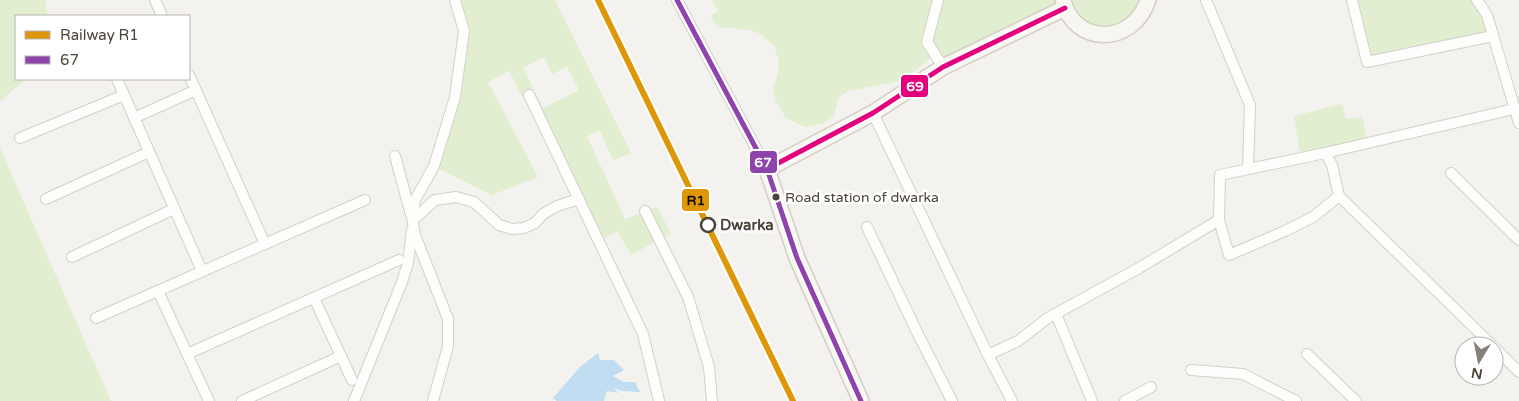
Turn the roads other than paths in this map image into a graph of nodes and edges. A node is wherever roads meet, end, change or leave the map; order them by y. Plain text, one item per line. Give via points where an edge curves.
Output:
1 (155, 0) edge
2 (455, 0) edge
3 (677, 0) edge
4 (938, 0) edge
5 (1148, 0) edge
6 (1206, 0) edge
7 (1352, 0) edge
8 (1477, 0) edge
9 (1064, 4) edge
10 (162, 15) edge
11 (1492, 36) junction
12 (944, 67) junction
13 (190, 77) edge
14 (117, 80) edge
15 (196, 90) junction
16 (124, 94) junction
17 (529, 95) dead end
18 (1514, 109) junction
19 (873, 114) junction
20 (134, 118) junction
21 (1519, 123) edge
22 (20, 138) dead end
23 (150, 152) junction
24 (1325, 153) junction
25 (395, 156) dead end
26 (772, 166) junction
27 (1248, 169) junction
28 (1451, 173) dead end
29 (1339, 196) junction
30 (46, 199) dead end
31 (579, 199) junction
32 (365, 200) dead end
33 (174, 209) junction
34 (645, 211) dead end
35 (413, 220) junction
36 (1219, 220) junction
37 (867, 227) dead end
38 (1519, 240) edge
39 (265, 244) junction
40 (72, 257) dead end
41 (399, 260) dead end
42 (202, 272) junction
43 (158, 291) junction
44 (314, 298) junction
45 (1056, 314) junction
46 (96, 318) dead end
47 (1482, 336) edge
48 (187, 354) junction
49 (1307, 354) dead end
50 (988, 355) junction
51 (341, 356) junction
52 (1504, 358) edge
53 (1191, 370) dead end
54 (1519, 372) edge
55 (352, 380) dead end
56 (1151, 387) dead end
57 (209, 401) edge
58 (242, 401) edge
59 (354, 401) edge
60 (434, 401) edge
61 (659, 401) edge
62 (712, 401) edge
63 (861, 401) edge
64 (952, 401) edge
65 (1012, 401) edge
66 (1092, 401) edge
67 (1125, 401) edge
68 (1296, 401) edge
69 (1356, 401) edge

1 - 10 street
2 - 35 street via 464,31 455,97 434,166 415,200
3 - 26 street
4 - 12 street via 927,42
5 - 9 street via 1137,22 1111,34 1097,34 1084,29 1072,20
6 - 27 street via 1250,105
7 - 11 street via 1367,62
8 - 11 street via 1487,15
9 - 12 street
11 - 18 street
12 - 19 street
13 - 15 street
14 - 16 street
15 - 20 street
15 - 39 street
16 - 20 street
16 - 22 street
17 - 31 street
18 - 21 street
18 - 24 street
19 - 26 street
19 - 50 street
20 - 23 street
23 - 30 street
23 - 33 street
24 - 27 street
24 - 29 street via 1332,165
25 - 35 street
26 - 63 street via 797,258
27 - 36 street via 1220,174
28 - 38 street
29 - 36 street via 1313,217 1229,255
29 - 47 street
31 - 35 street via 556,206 524,228 499,225 474,202 456,197 435,200
31 - 61 street via 643,334
32 - 39 street
33 - 40 street
33 - 42 street
34 - 62 street via 688,297 709,367
35 - 59 street via 402,282
35 - 60 street via 415,235 448,319 448,346
36 - 45 street
37 - 64 street
39 - 42 street
41 - 44 street
42 - 43 street
43 - 46 street
43 - 48 street
44 - 48 street
44 - 51 street
45 - 50 street via 1018,341
45 - 66 street
48 - 57 street
49 - 69 street
50 - 65 street
51 - 55 street
51 - 58 street
52 - 54 street
53 - 68 street via 1243,374
56 - 67 street

